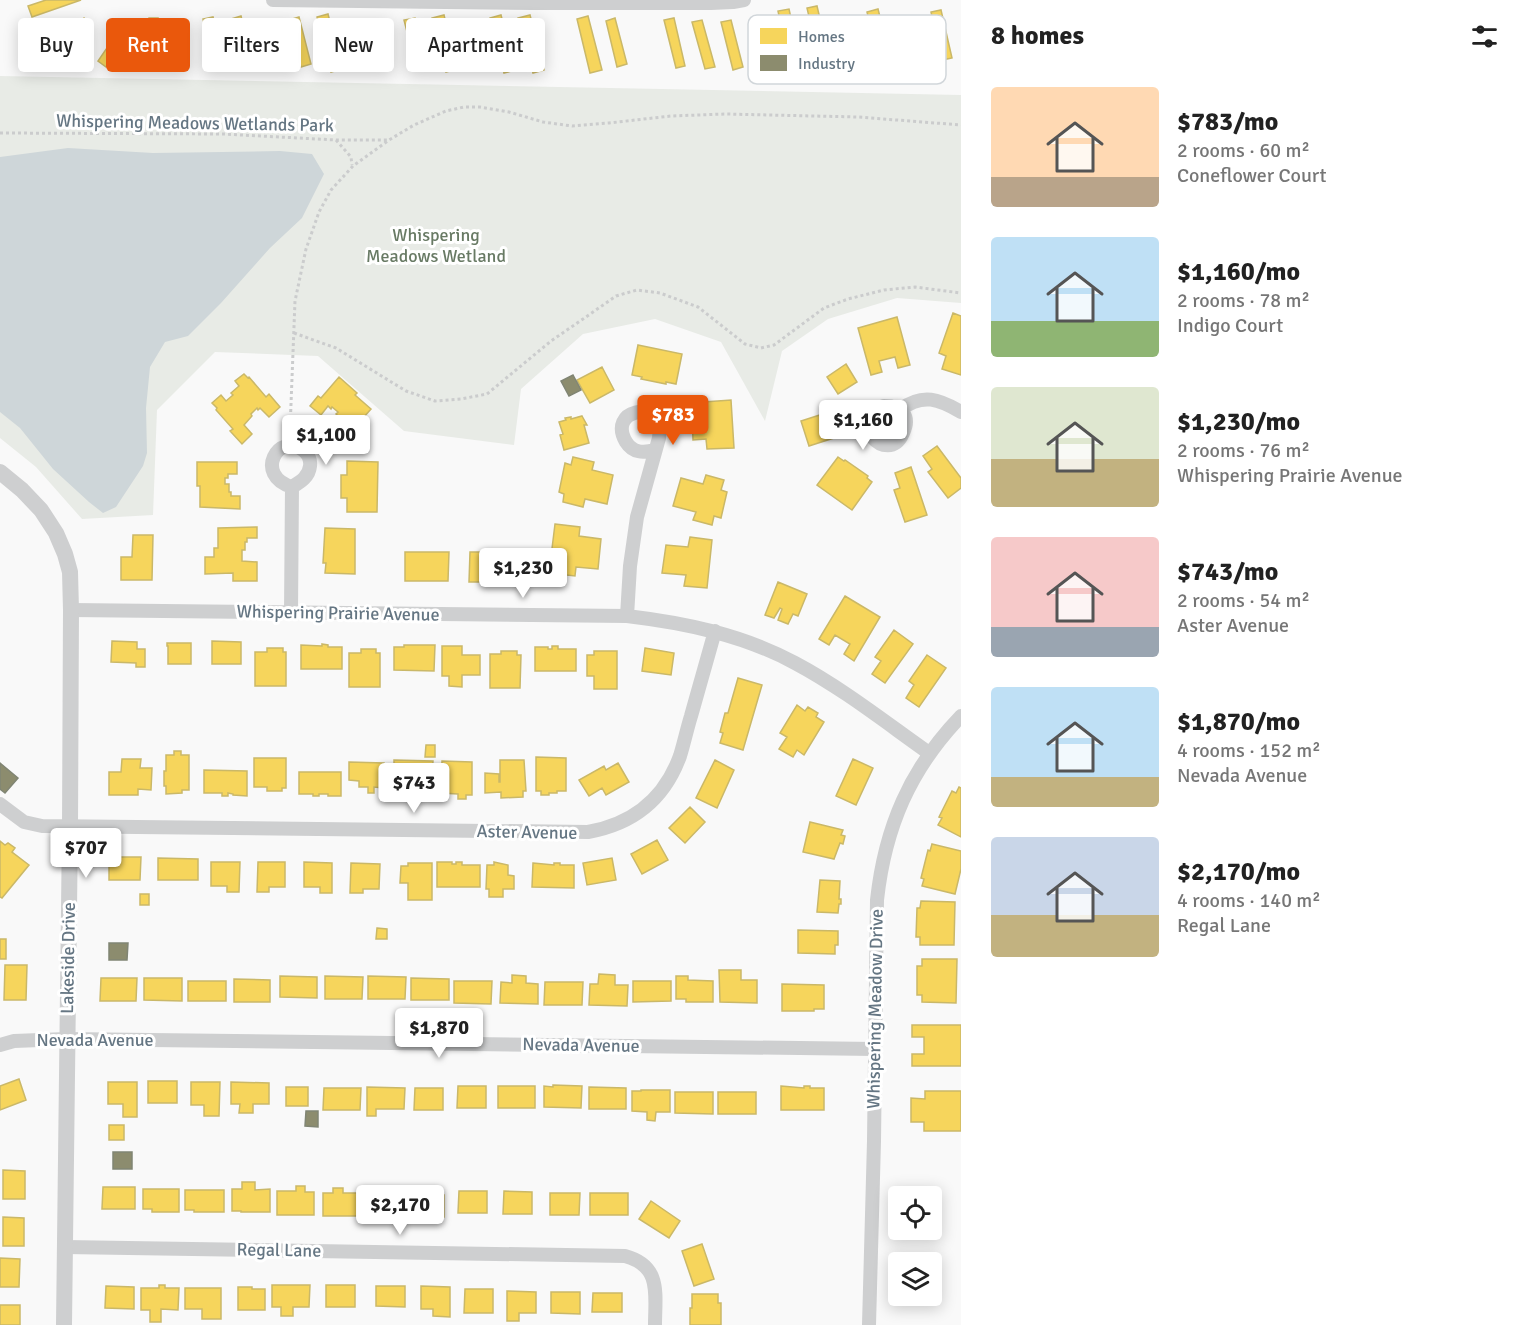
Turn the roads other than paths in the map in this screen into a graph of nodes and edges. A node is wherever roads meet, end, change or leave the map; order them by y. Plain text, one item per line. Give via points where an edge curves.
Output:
1 (273, 0) edge
2 (744, 0) edge
3 (533, 2) edge
4 (901, 410) dead end
5 (961, 412) edge
6 (655, 450) dead end
7 (0, 472) edge
8 (292, 487) dead end
9 (71, 610) junction
10 (291, 612) junction
11 (627, 616) junction
12 (715, 631) junction
13 (961, 716) edge
14 (929, 753) junction
15 (0, 804) edge
16 (70, 825) junction
17 (66, 1039) junction
18 (0, 1045) edge
19 (875, 1049) junction
20 (65, 1247) junction
21 (64, 1325) edge
22 (655, 1325) edge
23 (869, 1325) edge

1 - 3 street
2 - 3 street
4 - 5 street via 908,404 933,399
6 - 11 street via 637,517
7 - 9 street, Lakeside Drive via 22,490 56,533 70,572
8 - 10 street
9 - 10 street, Whispering Prairie Avenue
9 - 16 street, Lakeside Drive
10 - 11 street, Whispering Prairie Avenue
11 - 12 street, Whispering Prairie Avenue
12 - 14 street, Whispering Prairie Avenue via 804,668
12 - 16 street, Aster Avenue via 671,776 645,808 607,829 588,832
13 - 14 street, Whispering Meadow Drive
14 - 19 street, Whispering Meadow Drive via 897,811 880,873
15 - 16 street, Aster Avenue via 24,822
16 - 17 street, Lakeside Drive
17 - 18 street, Nevada Avenue
17 - 19 street, Nevada Avenue
17 - 20 street, Lakeside Drive
19 - 23 street, Whispering Meadow Drive
20 - 21 street, Lakeside Drive
20 - 22 street, Regal Lane via 625,1256 646,1266 652,1276

